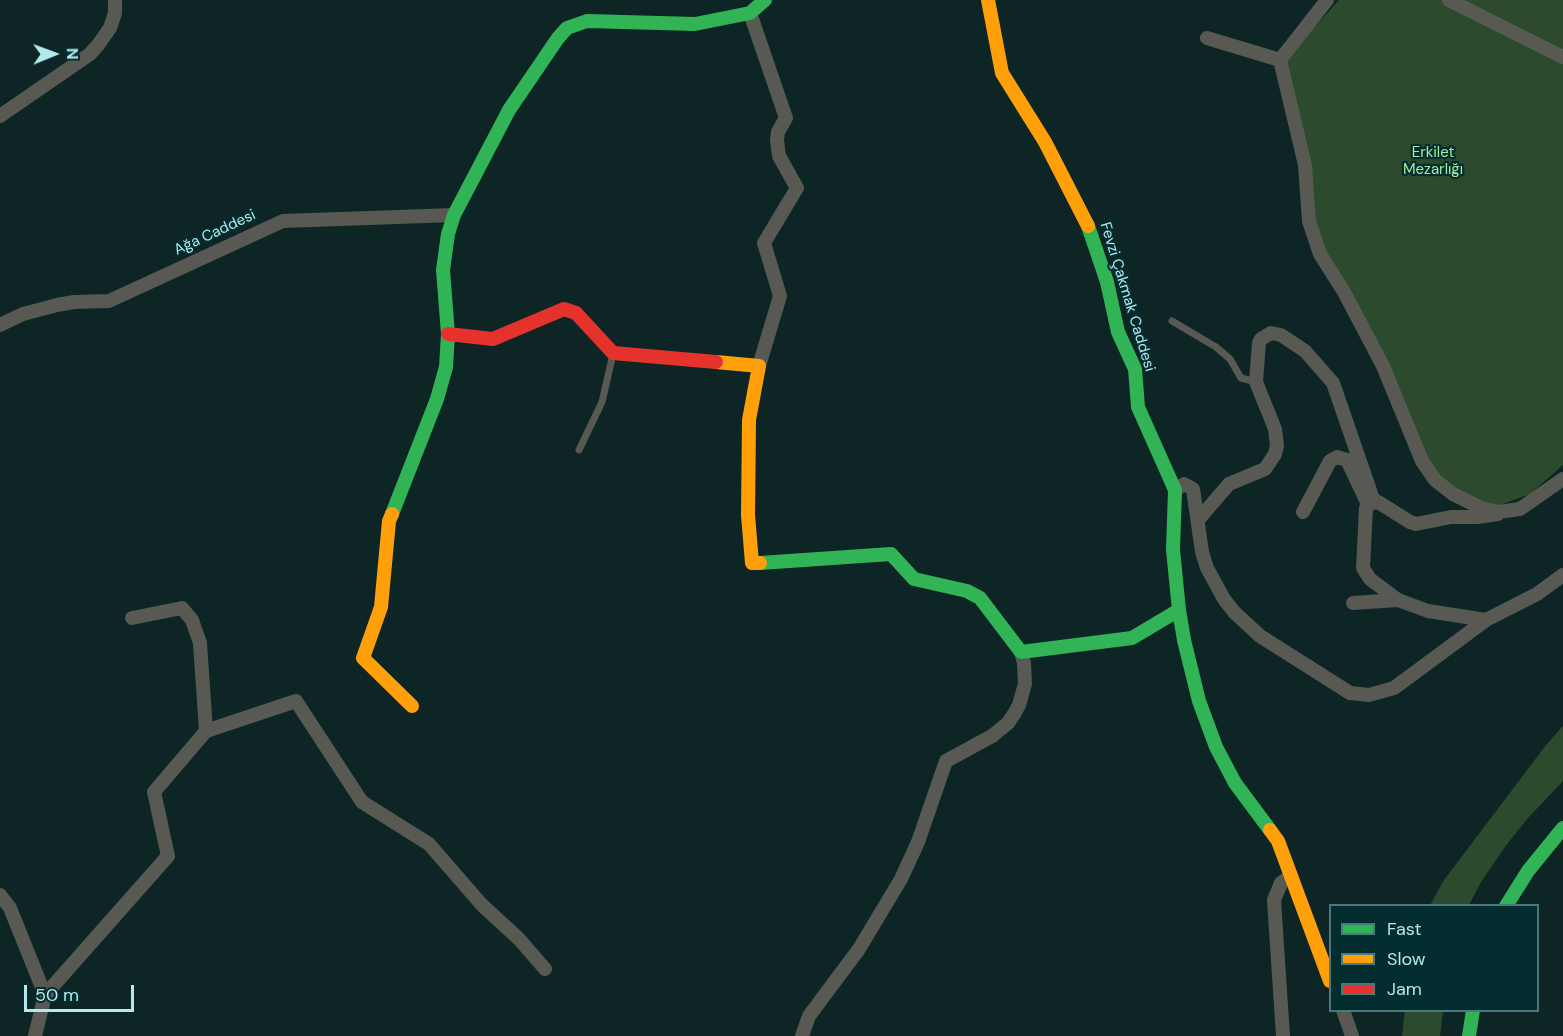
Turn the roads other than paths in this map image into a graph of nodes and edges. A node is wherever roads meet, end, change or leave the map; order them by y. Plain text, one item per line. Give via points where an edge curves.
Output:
1 (115, 0) edge
2 (765, 0) edge
3 (988, 0) edge
4 (1327, 0) edge
5 (1449, 0) edge
6 (750, 13) junction
7 (1207, 38) dead end
8 (1563, 57) edge
9 (1280, 60) junction
10 (0, 116) edge
11 (454, 215) junction
12 (1172, 321) dead end
13 (0, 325) edge
14 (448, 333) junction
15 (613, 353) junction
16 (759, 366) junction
17 (1256, 382) junction
18 (579, 450) dead end
19 (1563, 478) edge
20 (1175, 490) junction
21 (1371, 503) junction
22 (1303, 512) dead end
23 (1506, 512) junction
24 (1198, 520) junction
25 (1563, 575) edge
26 (1398, 600) junction
27 (1353, 603) dead end
28 (1179, 610) junction
29 (132, 618) dead end
30 (1486, 620) junction
31 (1021, 652) junction
32 (412, 706) dead end
33 (206, 731) junction
34 (1563, 828) edge
35 (1291, 876) junction
36 (0, 896) edge
37 (1507, 904) edge
38 (545, 969) dead end
39 (1329, 978) edge
40 (45, 995) junction
41 (1343, 1012) edge
42 (1473, 1012) edge
43 (35, 1036) edge
44 (802, 1036) edge
45 (1283, 1036) edge
46 (1352, 1036) edge
47 (1469, 1036) edge

1 - 10 street via 113,18 98,45
2 - 6 street
3 - 20 street, Fevzi Çakmak Caddesi via 1002,73 1045,142 1086,221 1107,282 1118,332 1135,369 1138,407
4 - 9 street
5 - 8 street
6 - 11 street via 695,24 587,21 567,28 510,110
6 - 16 street via 786,118 778,132 779,156 797,188 764,243 780,296
7 - 9 street
9 - 23 street via 1305,165 1309,222 1315,244 1383,366 1422,461 1435,480 1453,495 1481,508
11 - 13 street, Ağa Caddesi via 283,220 109,301 57,305
11 - 14 street via 443,270
12 - 17 lane via 1230,359 1241,378
14 - 15 street via 493,339 564,309 576,313
14 - 32 street via 442,383 389,521 381,607 363,658
15 - 16 street
15 - 18 lane via 602,402
16 - 31 street via 749,420 752,563 891,555 914,579 967,591 980,598
17 - 21 street via 1259,343 1271,333 1281,335 1315,361 1333,383
17 - 24 street via 1275,429 1275,454 1265,469 1229,484
19 - 23 street via 1521,509
20 - 24 street via 1185,484 1193,489
20 - 28 street, Fevzi Çakmak Caddesi via 1173,550
21 - 22 street via 1347,460 1337,457 1330,461
21 - 23 street via 1416,524
21 - 26 street via 1363,568 1370,579
24 - 30 street via 1207,568 1234,612 1260,636 1350,693 1368,695 1394,688
25 - 30 street via 1537,594
26 - 27 street
26 - 30 street via 1428,611
28 - 31 street via 1132,638
28 - 35 street, Fevzi Çakmak Caddesi via 1194,680 1216,747 1248,803 1278,841
29 - 33 street via 182,608 192,620 200,643
31 - 44 street via 1025,684 1014,714 992,736 946,761 918,843 901,879 859,949 809,1016
33 - 38 street via 296,701 362,802 429,844 482,906
33 - 40 street via 154,792 168,856
34 - 37 street
35 - 39 street, Fevzi Çakmak Caddesi
35 - 45 street via 1281,883 1274,900
36 - 40 street via 10,908
40 - 43 street
41 - 46 street
42 - 47 street

